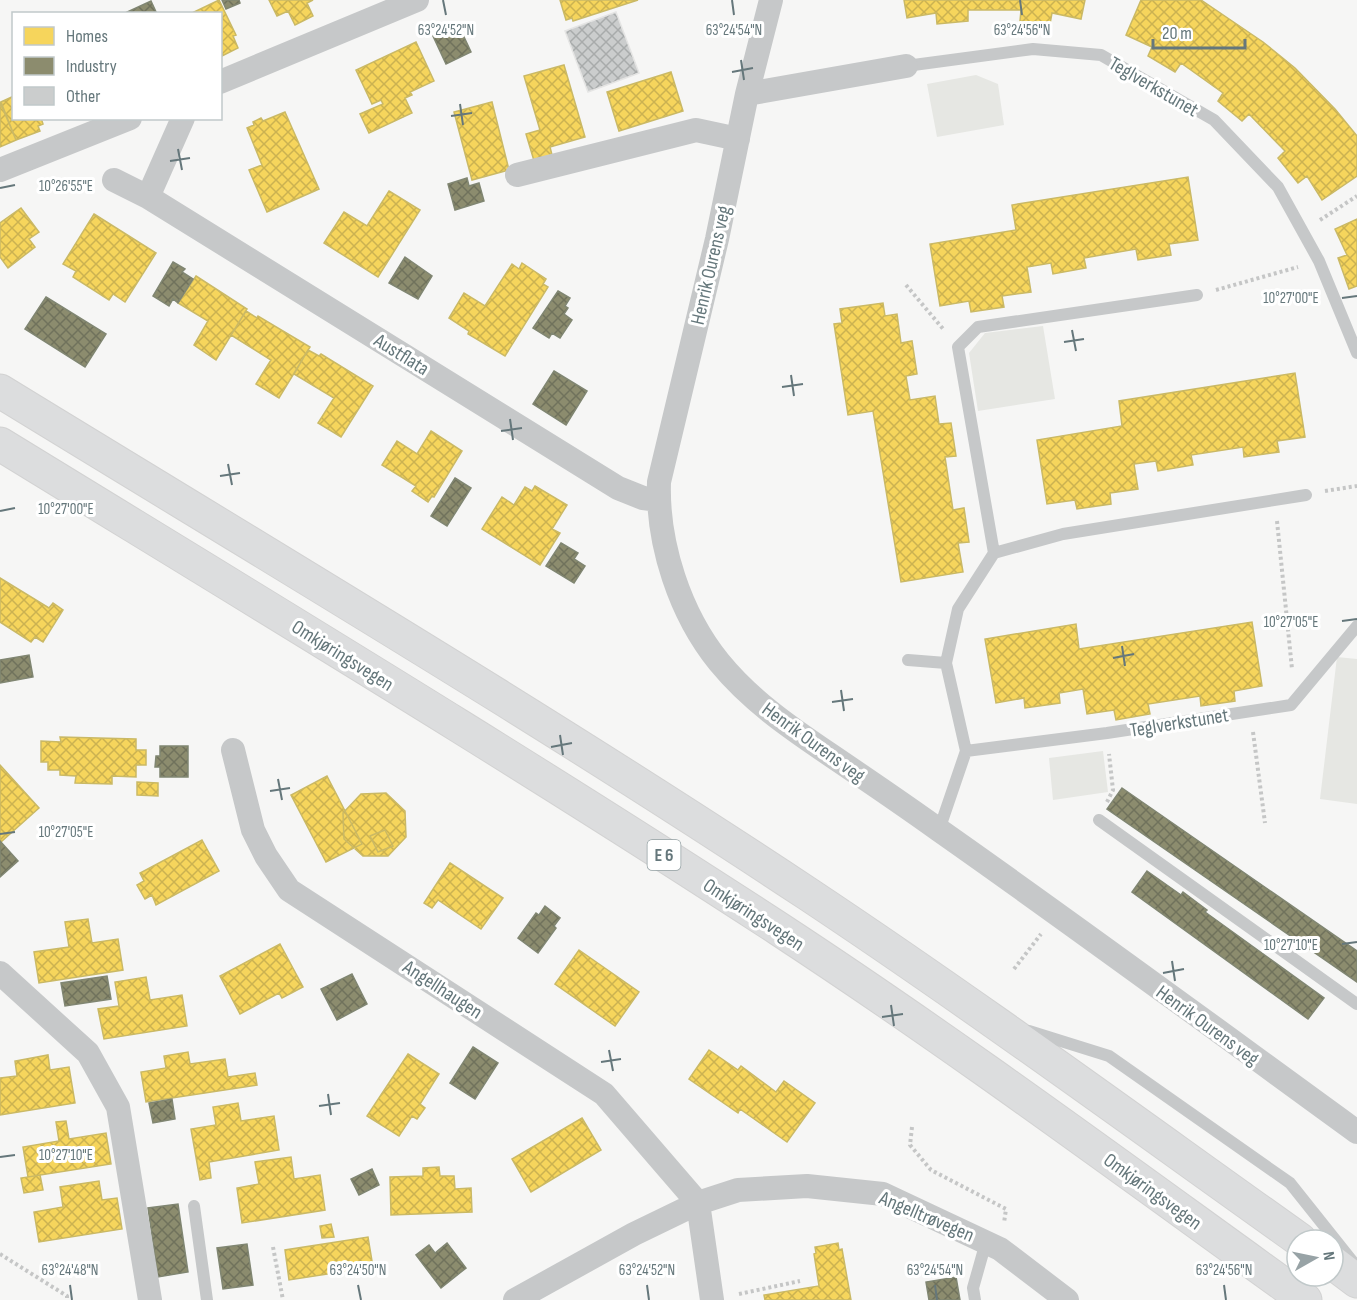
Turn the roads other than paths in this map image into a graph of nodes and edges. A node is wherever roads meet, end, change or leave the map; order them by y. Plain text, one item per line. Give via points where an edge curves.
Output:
1 (417, 0) edge
2 (771, 0) edge
3 (906, 66) joint
4 (222, 81) edge
5 (747, 94) junction
6 (125, 120) edge
7 (182, 120) edge
8 (738, 139) junction
9 (0, 170) edge
10 (517, 175) dead end
11 (114, 180) dead end
12 (148, 197) junction
13 (1197, 296) road end
14 (1357, 353) edge
15 (0, 391) edge
16 (0, 444) edge
17 (1306, 495) road end
18 (659, 500) junction
19 (993, 553) junction
20 (1357, 626) edge
21 (908, 660) dead end
22 (946, 663) junction
23 (233, 750) dead end
24 (966, 751) junction
25 (1099, 820) road end
26 (939, 830) junction
27 (0, 973) edge
28 (1357, 1004) edge
29 (992, 1020) junction
30 (1357, 1132) edge
31 (698, 1203) junction
32 (194, 1206) dead end
33 (1285, 1229) edge
34 (993, 1246) junction
35 (1357, 1268) edge
36 (150, 1300) edge
37 (207, 1300) edge
38 (514, 1300) edge
39 (712, 1300) edge
40 (975, 1300) edge
41 (1067, 1300) edge
42 (1305, 1300) edge

1 - 4 street
2 - 5 street, Henrik Ourens veg
3 - 5 street, Teglverkstunet
3 - 14 lane, Teglverkstunet via 1033,49 1101,55 1214,120 1278,187 1319,261
5 - 8 street, Henrik Ourens veg
6 - 9 street
7 - 12 street
8 - 10 street via 696,130
8 - 18 street, Henrik Ourens veg via 666,451
11 - 12 street, Austflata
12 - 18 street, Austflata via 586,468 631,494
13 - 19 lane via 978,327 958,347
15 - 29 highway, E 6 via 593,755
16 - 42 highway, Omkjøringsvegen / E 6 via 568,793 782,931 965,1056
17 - 19 lane via 1063,534
18 - 26 street, Henrik Ourens veg via 672,568 684,603 718,662 779,721
19 - 22 lane via 958,609
20 - 24 lane, Teglverkstunet via 1291,705
21 - 22 lane
22 - 24 lane
23 - 31 street, Angellhaugen via 253,830 289,890 604,1094
24 - 26 lane
25 - 28 lane
26 - 30 street, Henrik Ourens veg
27 - 36 street via 88,1053 118,1107
29 - 33 highway, E 6
29 - 35 lane via 1109,1056 1290,1183
31 - 34 street, Angelltrøvegen via 738,1190 807,1186 883,1194
31 - 38 street, Angelltrøvegen
31 - 39 street
32 - 37 lane
34 - 40 lane via 973,1288
34 - 41 street, Angelltrøvegen

